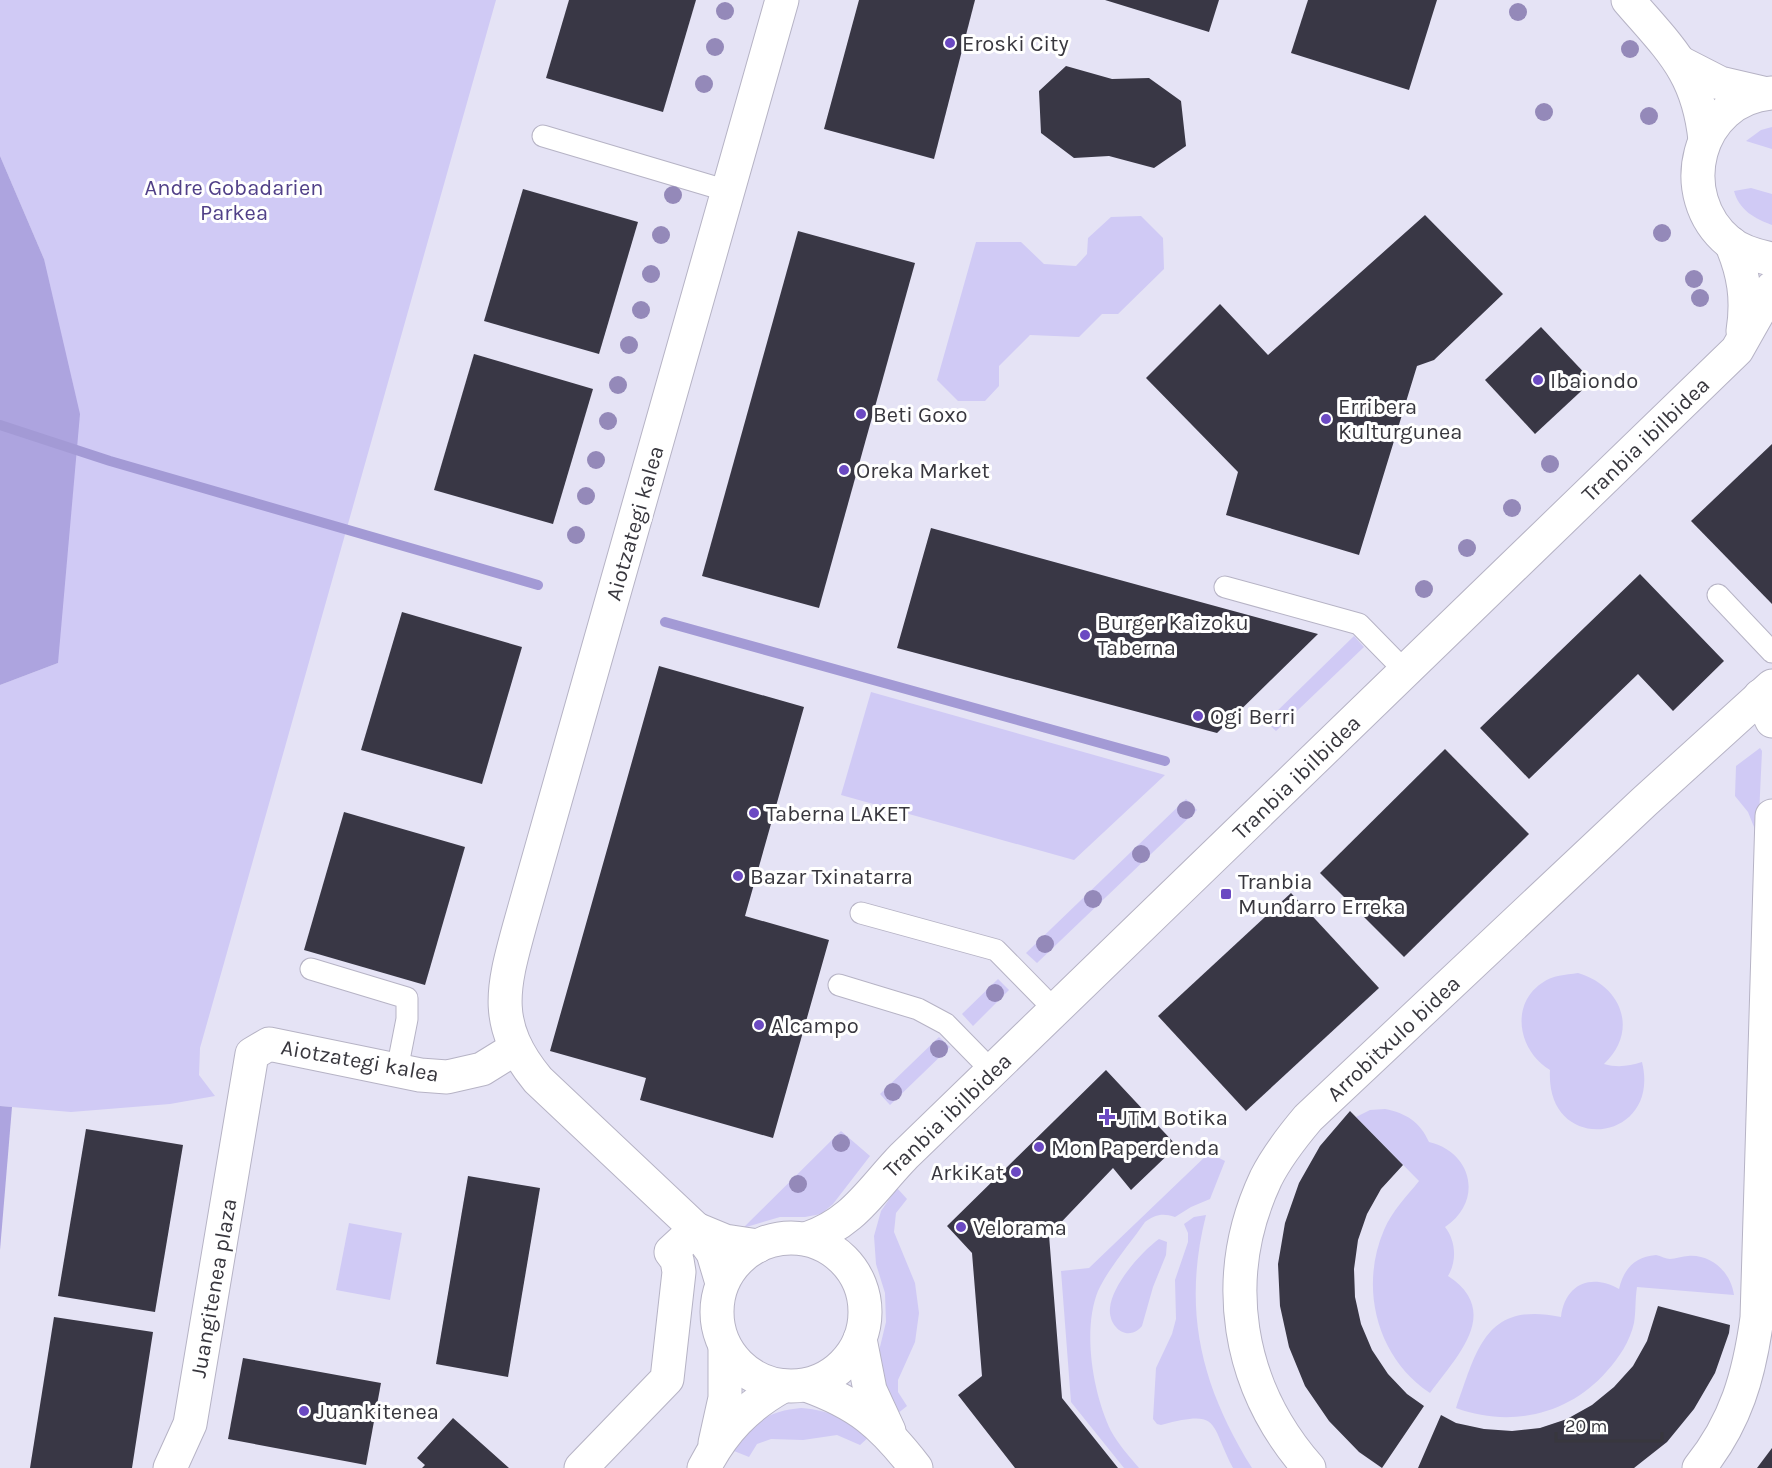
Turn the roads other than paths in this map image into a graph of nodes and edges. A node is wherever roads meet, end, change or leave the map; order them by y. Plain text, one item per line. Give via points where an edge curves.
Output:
1 (782, 0) edge
2 (1628, 0) edge
3 (1681, 63) junction
4 (1767, 93) edge
5 (543, 136) dead end
6 (1705, 140) junction
7 (728, 191) junction
8 (1731, 243) junction
9 (1772, 259) edge
10 (1772, 288) edge
11 (1737, 350) junction
12 (1224, 587) dead end
13 (1718, 595) dead end
14 (1772, 652) edge
15 (1406, 671) junction
16 (1768, 701) edge
17 (1772, 816) edge
18 (861, 913) dead end
19 (311, 969) dead end
20 (839, 985) dead end
21 (1054, 1010) junction
22 (516, 1048) junction
23 (397, 1070) junction
24 (992, 1071) junction
25 (243, 1105) joint
26 (859, 1208) junction
27 (696, 1229) junction
28 (806, 1239) junction
29 (758, 1246) junction
30 (852, 1268) junction
31 (722, 1283) junction
32 (860, 1339) junction
33 (725, 1347) junction
34 (794, 1385) junction
35 (893, 1438) junction
36 (709, 1458) edge
37 (171, 1468) edge
38 (581, 1468) edge
39 (916, 1468) edge
40 (1309, 1468) edge
41 (1699, 1468) edge

1 - 7 street, Aiotzategi kalea
2 - 3 street
3 - 4 street via 1720,83
3 - 6 street via 1698,100
4 - 6 street via 1728,110
5 - 7 lane
6 - 8 street via 1698,162 1697,185 1714,227
7 - 22 street, Aiotzategi kalea via 508,969 505,1010
8 - 9 street via 1750,254
8 - 11 street via 1746,296 1743,333
10 - 11 street, Tranbia ibilbidea
11 - 15 street, Tranbia ibilbidea
12 - 15 lane via 1359,624
13 - 14 lane
15 - 21 street, Tranbia ibilbidea
16 - 40 street, Arrobitxulo bidea via 1644,802 1308,1118 1285,1146 1253,1210 1244,1245 1240,1317 1257,1387 1273,1419
17 - 41 street via 1757,1318 1743,1389 1728,1424
18 - 21 lane via 996,950
19 - 23 lane via 407,998
20 - 24 lane via 918,1009 946,1024
21 - 24 street, Tranbia ibilbidea
22 - 23 street, Aiotzategi kalea via 482,1070 447,1077
22 - 27 street, Aiotzategi kalea via 538,1080
23 - 25 street, Aiotzategi kalea via 269,1044 252,1054
24 - 26 street, Tranbia ibilbidea via 880,1181
25 - 37 street, Juangitenea plaza via 190,1424
26 - 28 street, Tranbia ibilbidea via 833,1228
26 - 30 street, Tranbia ibilbidea via 852,1237
27 - 29 street, Aiotzategi kalea via 725,1241
27 - 31 street, Aiotzategi kalea via 713,1253
27 - 38 street via 671,1252 680,1272 667,1379
28 - 29 street, Tranbia ibilbidea via 786,1238
28 - 30 street, Tranbia ibilbidea via 824,1245
29 - 31 street, Tranbia ibilbidea via 734,1264
30 - 32 street, Tranbia ibilbidea via 863,1291 866,1315
31 - 33 street, Tranbia ibilbidea via 717,1304 718,1326
32 - 34 street, Tranbia ibilbidea via 847,1360 829,1376
32 - 35 street via 870,1390
33 - 34 street, Tranbia ibilbidea via 749,1373 765,1382
33 - 36 street, Tranbia ibilbidea via 725,1398
34 - 35 street via 830,1393 874,1420
34 - 36 street, Tranbia ibilbidea via 763,1397 745,1411
35 - 39 street

